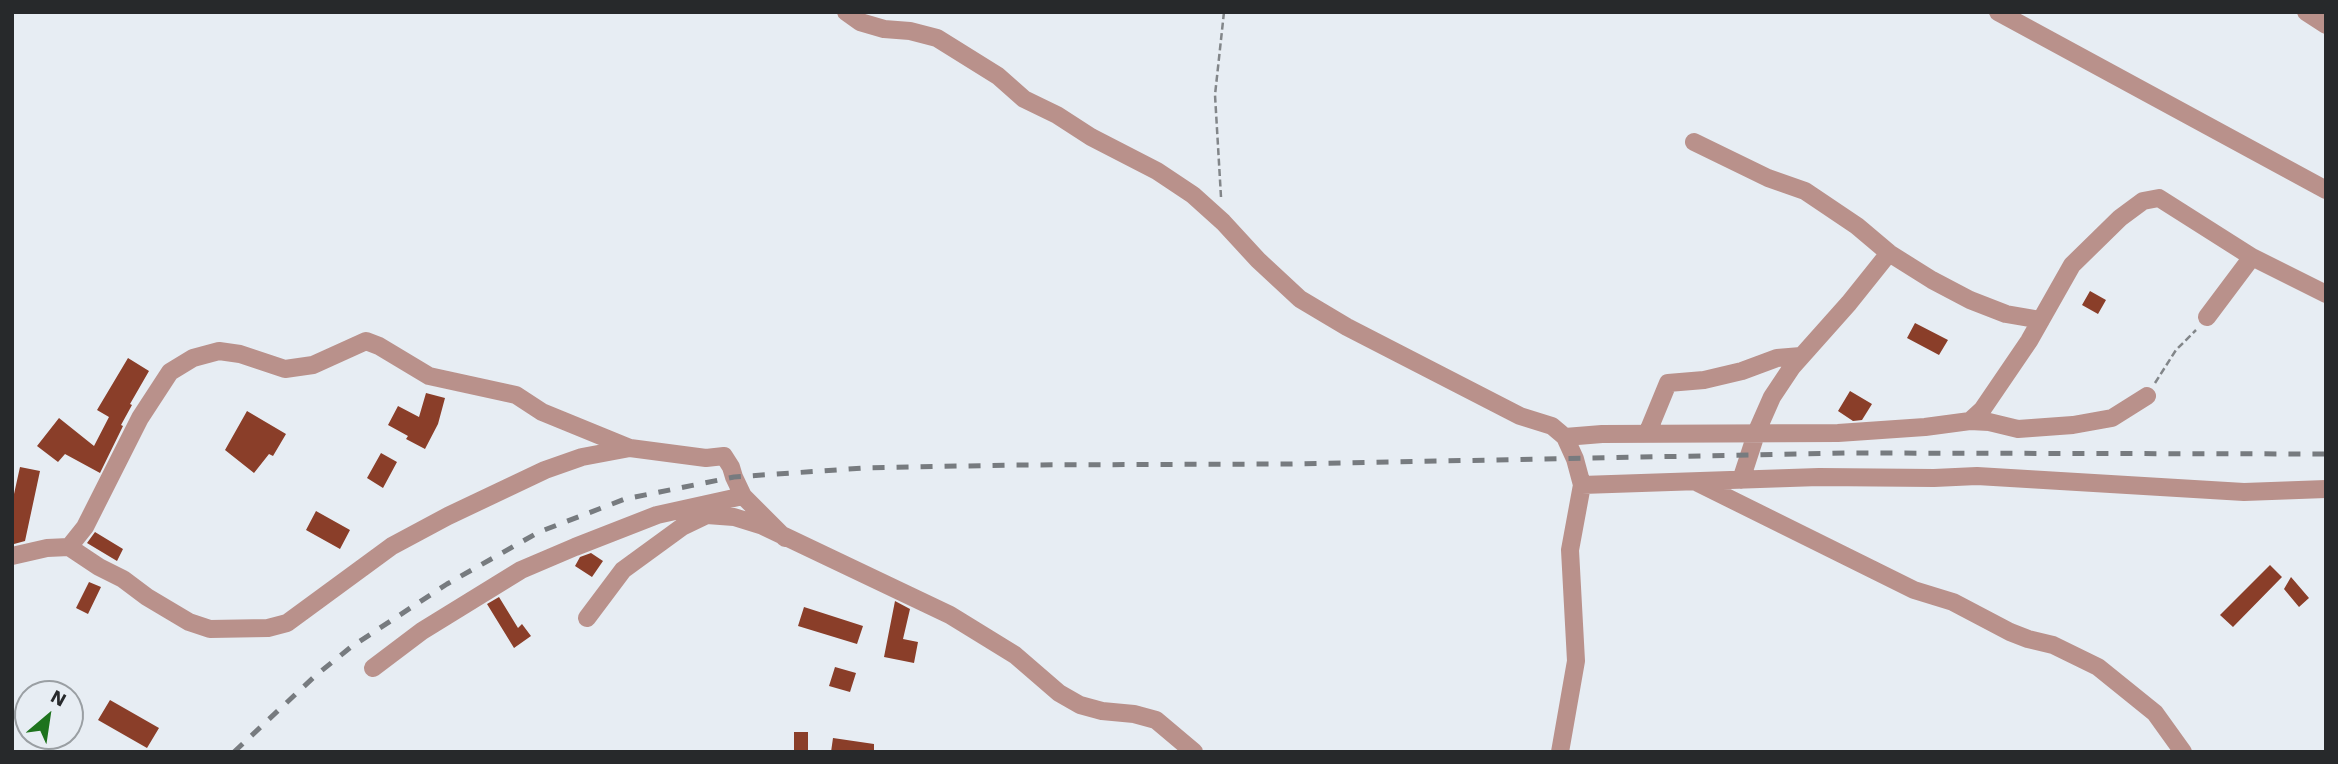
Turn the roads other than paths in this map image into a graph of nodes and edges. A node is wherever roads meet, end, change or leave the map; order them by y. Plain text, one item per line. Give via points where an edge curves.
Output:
1 (846, 12) edge
2 (1998, 12) edge
3 (2306, 12) edge
4 (2326, 25) edge
5 (1694, 142) dead end
6 (2326, 190) edge
7 (1889, 253) junction
8 (2252, 257) junction
9 (2326, 294) edge
10 (2207, 317) road end
11 (2041, 320) junction
12 (1801, 356) junction
13 (2147, 396) road end
14 (1970, 421) junction
15 (1757, 431) junction
16 (1647, 434) junction
17 (1565, 438) junction
18 (630, 448) junction
19 (1741, 480) junction
20 (1695, 481) junction
21 (1581, 485) junction
22 (2326, 489) edge
23 (743, 496) junction
24 (785, 538) junction
25 (69, 547) junction
26 (12, 556) edge
27 (587, 618) dead end
28 (373, 668) dead end
29 (1194, 752) edge
30 (1560, 752) edge
31 (2183, 752) edge

1 - 17 street via 884,29 937,37 998,76 1024,99 1193,195 1300,299 1520,416 1552,426
2 - 6 street
3 - 4 street
5 - 7 street via 1805,191
7 - 11 street via 1970,300 2006,314
7 - 12 street
8 - 9 street
8 - 10 street
8 - 11 street via 2160,198 2143,201 2072,265
11 - 14 street
12 - 15 street via 1772,397
12 - 16 street via 1777,358 1704,380 1668,383
13 - 14 street via 2112,418 2073,425 2018,429
14 - 15 street via 1838,433
15 - 16 street
15 - 19 street
16 - 17 street
17 - 21 street
18 - 23 street via 706,458 724,456
18 - 25 street via 545,470 448,516 392,546 287,624 268,628 210,629 189,622
18 - 25 street via 542,412 516,395 429,376 366,341 313,365 285,369 219,351 193,358 170,372 140,418 85,527
19 - 20 street
19 - 22 street via 1977,476 2244,492
20 - 21 street
20 - 31 street via 1914,590 1953,602 2010,632 2089,662 2155,713
21 - 30 street via 1570,550 1576,661
23 - 24 street
23 - 28 street via 657,515 521,570 422,631
24 - 27 street via 734,517 707,515 682,527 623,570
24 - 29 street via 986,635 1080,705 1156,720
25 - 26 street

